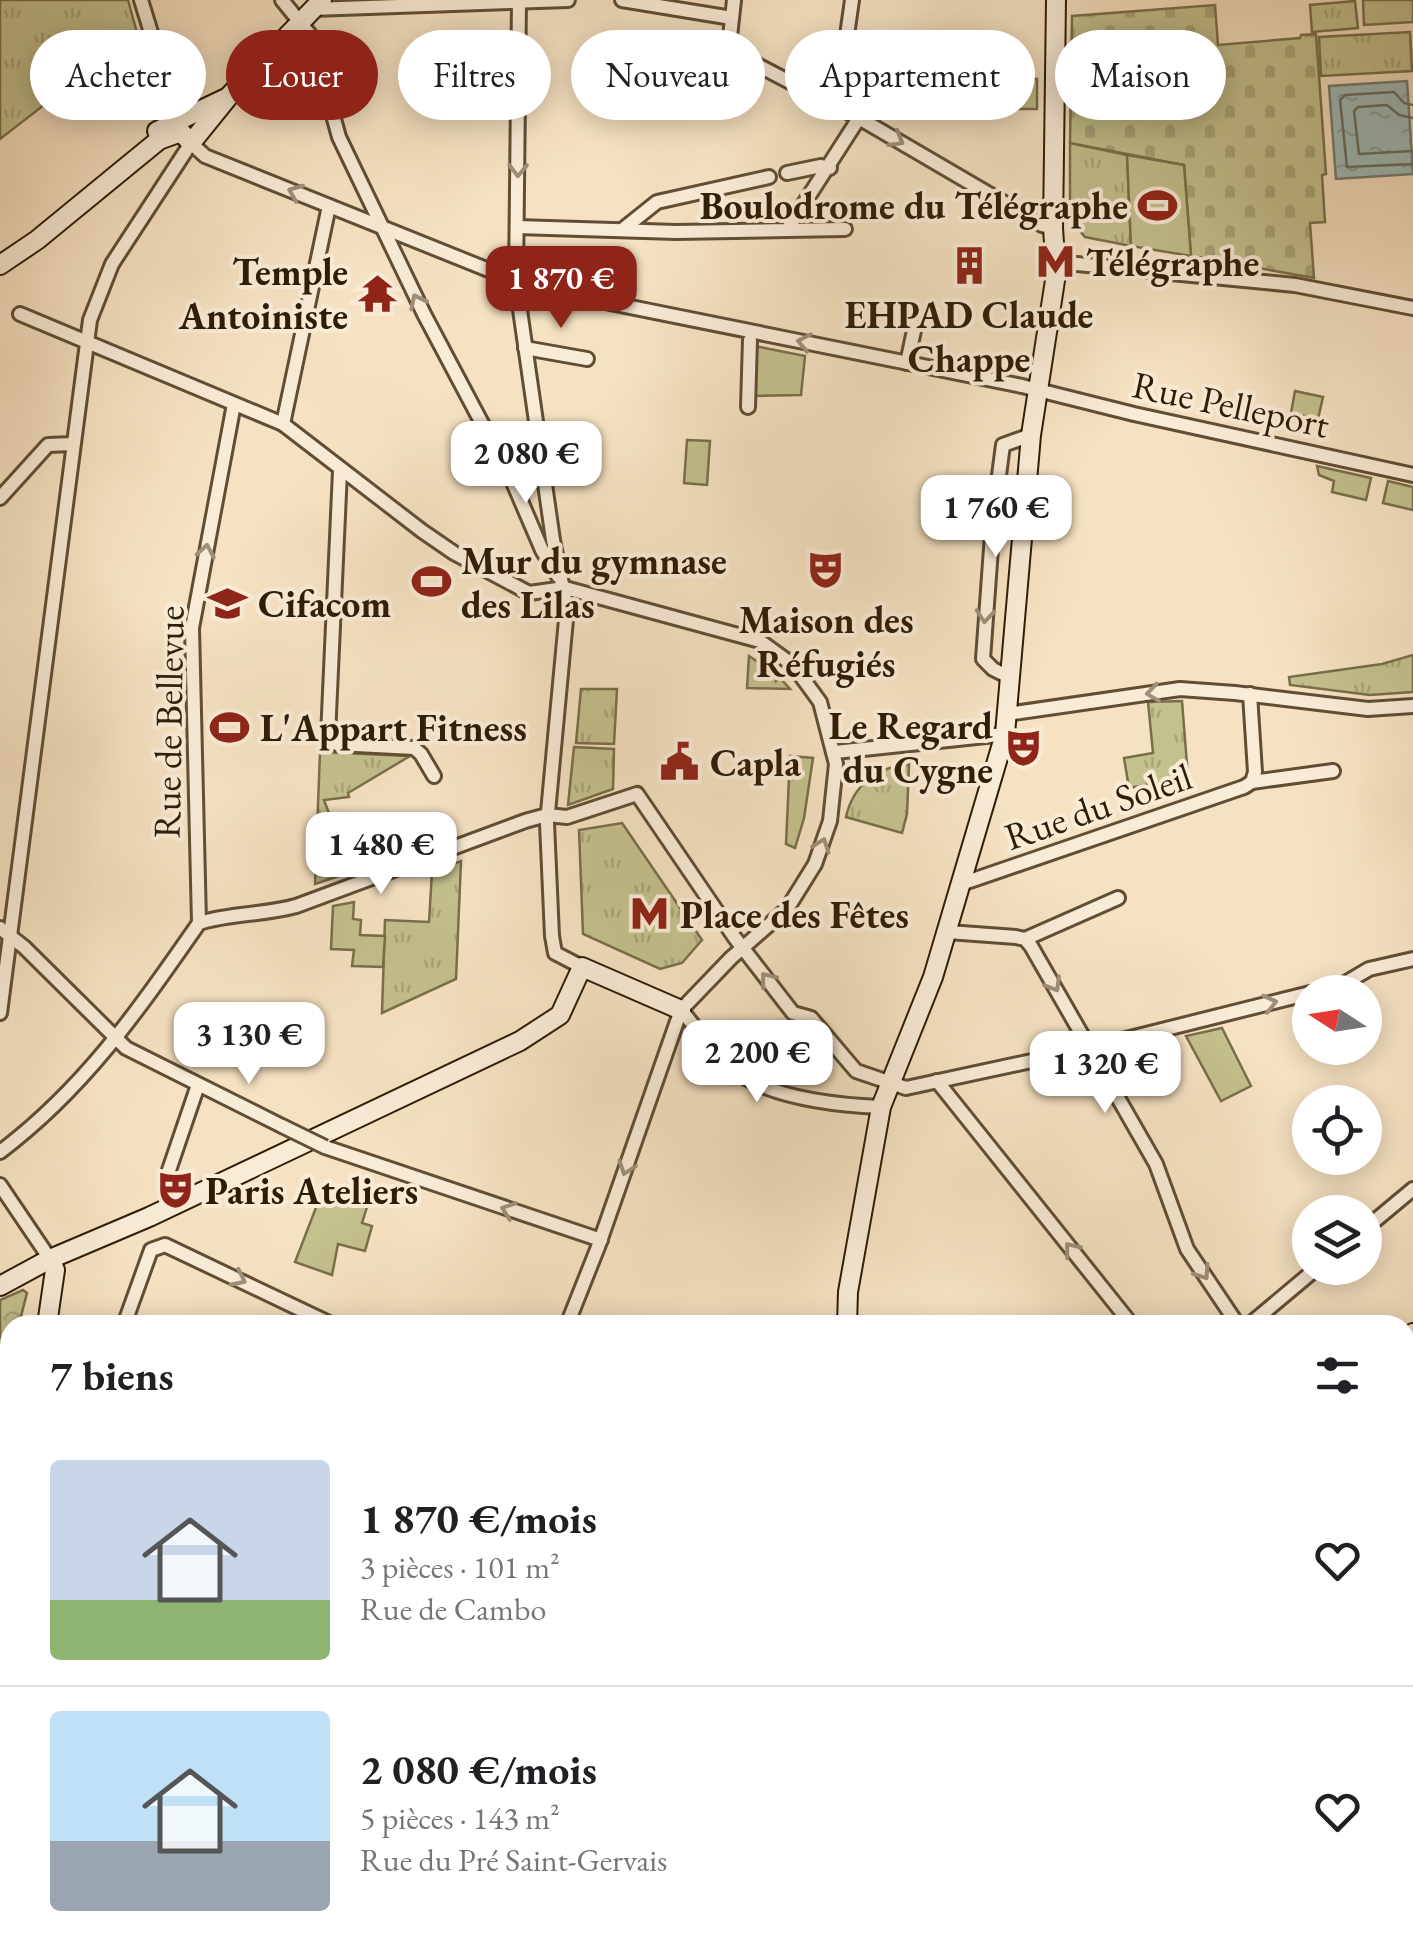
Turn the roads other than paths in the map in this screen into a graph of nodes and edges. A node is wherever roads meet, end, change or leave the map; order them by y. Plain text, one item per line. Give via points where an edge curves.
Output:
1 (141, 0) edge
2 (282, 0) edge
3 (568, 0) edge
4 (622, 0) edge
5 (734, 0) edge
6 (852, 0) edge
7 (1056, 0) edge
8 (520, 1) edge
9 (657, 2) edge
10 (312, 10) edge
11 (732, 18) junction
12 (848, 30) edge
13 (785, 79) edge
14 (859, 120) edge
15 (863, 120) edge
16 (183, 132) junction
17 (830, 168) junction
18 (787, 173) dead end
19 (769, 177) dead end
20 (329, 206) junction
21 (517, 227) junction
22 (845, 228) dead end
23 (1053, 228) junction
24 (385, 229) junction
25 (622, 230) junction
26 (787, 230) junction
27 (0, 255) edge
28 (1056, 262) junction
29 (0, 265) edge
30 (516, 282) junction
31 (1413, 308) edge
32 (20, 314) dead end
33 (915, 326) dead end
34 (750, 340) dead end
35 (86, 342) junction
36 (525, 348) junction
37 (587, 359) dead end
38 (908, 364) junction
39 (1037, 391) junction
40 (234, 404) junction
41 (748, 408) dead end
42 (282, 424) junction
43 (1031, 435) junction
44 (73, 444) junction
45 (542, 466) junction
46 (340, 472) junction
47 (1413, 474) edge
48 (512, 480) junction
49 (0, 498) edge
50 (565, 588) junction
51 (1011, 678) junction
52 (1250, 694) junction
53 (1413, 706) edge
54 (1007, 714) junction
55 (1005, 734) junction
56 (835, 752) junction
57 (1332, 771) dead end
58 (434, 776) dead end
59 (1252, 782) junction
60 (547, 815) junction
61 (961, 884) junction
62 (1118, 898) dead end
63 (200, 923) junction
64 (5, 932) edge
65 (948, 932) junction
66 (1025, 939) junction
67 (742, 948) junction
68 (1413, 960) edge
69 (582, 967) junction
70 (1359, 975) edge
71 (1292, 998) edge
72 (681, 1010) junction
73 (0, 1014) edge
74 (116, 1039) junction
75 (1090, 1047) junction
76 (937, 1081) junction
77 (890, 1083) junction
78 (198, 1085) junction
79 (882, 1107) junction
80 (0, 1152) edge
81 (166, 1179) dead end
82 (0, 1185) edge
83 (1413, 1190) edge
84 (1382, 1215) edge
85 (600, 1240) junction
86 (50, 1260) junction
87 (1298, 1285) edge
88 (0, 1286) edge
89 (49, 1315) edge
90 (128, 1315) edge
91 (311, 1315) edge
92 (571, 1315) edge
93 (847, 1315) edge
94 (1124, 1315) edge
95 (1231, 1315) edge
96 (1262, 1315) edge

1 - 16 street
2 - 10 street
3 - 8 street
4 - 9 street
5 - 11 street
6 - 12 street
7 - 23 street
8 - 10 street
8 -> 21 street
9 - 11 street
10 - 16 street via 229,96
10 - 24 street via 338,137
11 - 13 street via 730,38 740,56
14 - 17 street
15 -> 23 street
20 -> 16 street, Rue Pelleport via 205,156
16 - 27 street via 155,132
16 - 29 street via 151,146
16 - 35 street via 100,288
17 - 18 street
17 - 26 street
19 - 25 street via 657,202
20 - 24 street, Rue Pelleport
20 - 42 street
21 - 25 street
21 - 30 street
22 - 26 street
23 - 28 street
24 - 30 street, Rue Pelleport
48 -> 24 street
25 - 26 street
28 - 31 street via 1295,284
28 - 39 street
30 - 36 street
38 -> 30 street, Rue Pelleport
32 - 35 street
33 - 38 street
34 - 41 street
35 - 40 street
35 - 44 street
36 - 37 street
36 - 45 street
38 - 39 street, Rue Pelleport
39 - 43 street
39 - 47 street, Rue Pelleport
40 - 42 street
63 -> 40 street, Rue de Bellevue via 192,628
42 - 46 street
43 - 51 street
43 -> 51 street via 1003,445 984,618 983,659
44 - 49 street via 48,445
44 - 64 street
45 - 48 street
45 - 50 street
46 - 50 street via 454,552 529,593
46 - 58 street via 330,742 414,748
48 - 50 street
50 - 56 street via 776,650 820,702
50 - 60 street
51 - 54 street
52 - 53 street via 1368,709
52 -> 54 street via 1180,689
52 - 59 street
54 - 55 street
55 - 56 street
55 - 61 street
67 -> 56 street via 787,909 815,864 832,808
57 - 59 street, Rue du Soleil
59 - 61 street, Rue du Soleil
60 - 63 street via 296,906
60 - 67 street via 567,817 637,794
60 - 69 street via 553,946
61 - 65 street
62 - 66 street
63 - 74 street
64 - 73 street
64 - 74 street
65 - 66 street
65 - 77 street
66 -> 75 street
67 - 72 street
77 -> 67 street via 856,1071 811,1018 793,1013
68 - 70 street
69 - 72 street
69 - 86 street via 560,1015 520,1041
75 -> 71 street
72 - 79 street via 748,1079 821,1102
72 -> 85 street
74 - 78 street
74 - 80 street via 51,1112
75 - 76 street
75 -> 95 street via 1156,1164 1187,1249
76 - 77 street via 906,1088
94 -> 76 street
77 - 79 street
78 - 81 street
85 -> 78 street, bridge via 325,1147
79 - 93 street
82 - 86 street
83 - 84 street
85 - 92 street
86 - 88 street
86 - 89 street via 55,1281
87 - 96 street
90 -> 91 street via 159,1245

